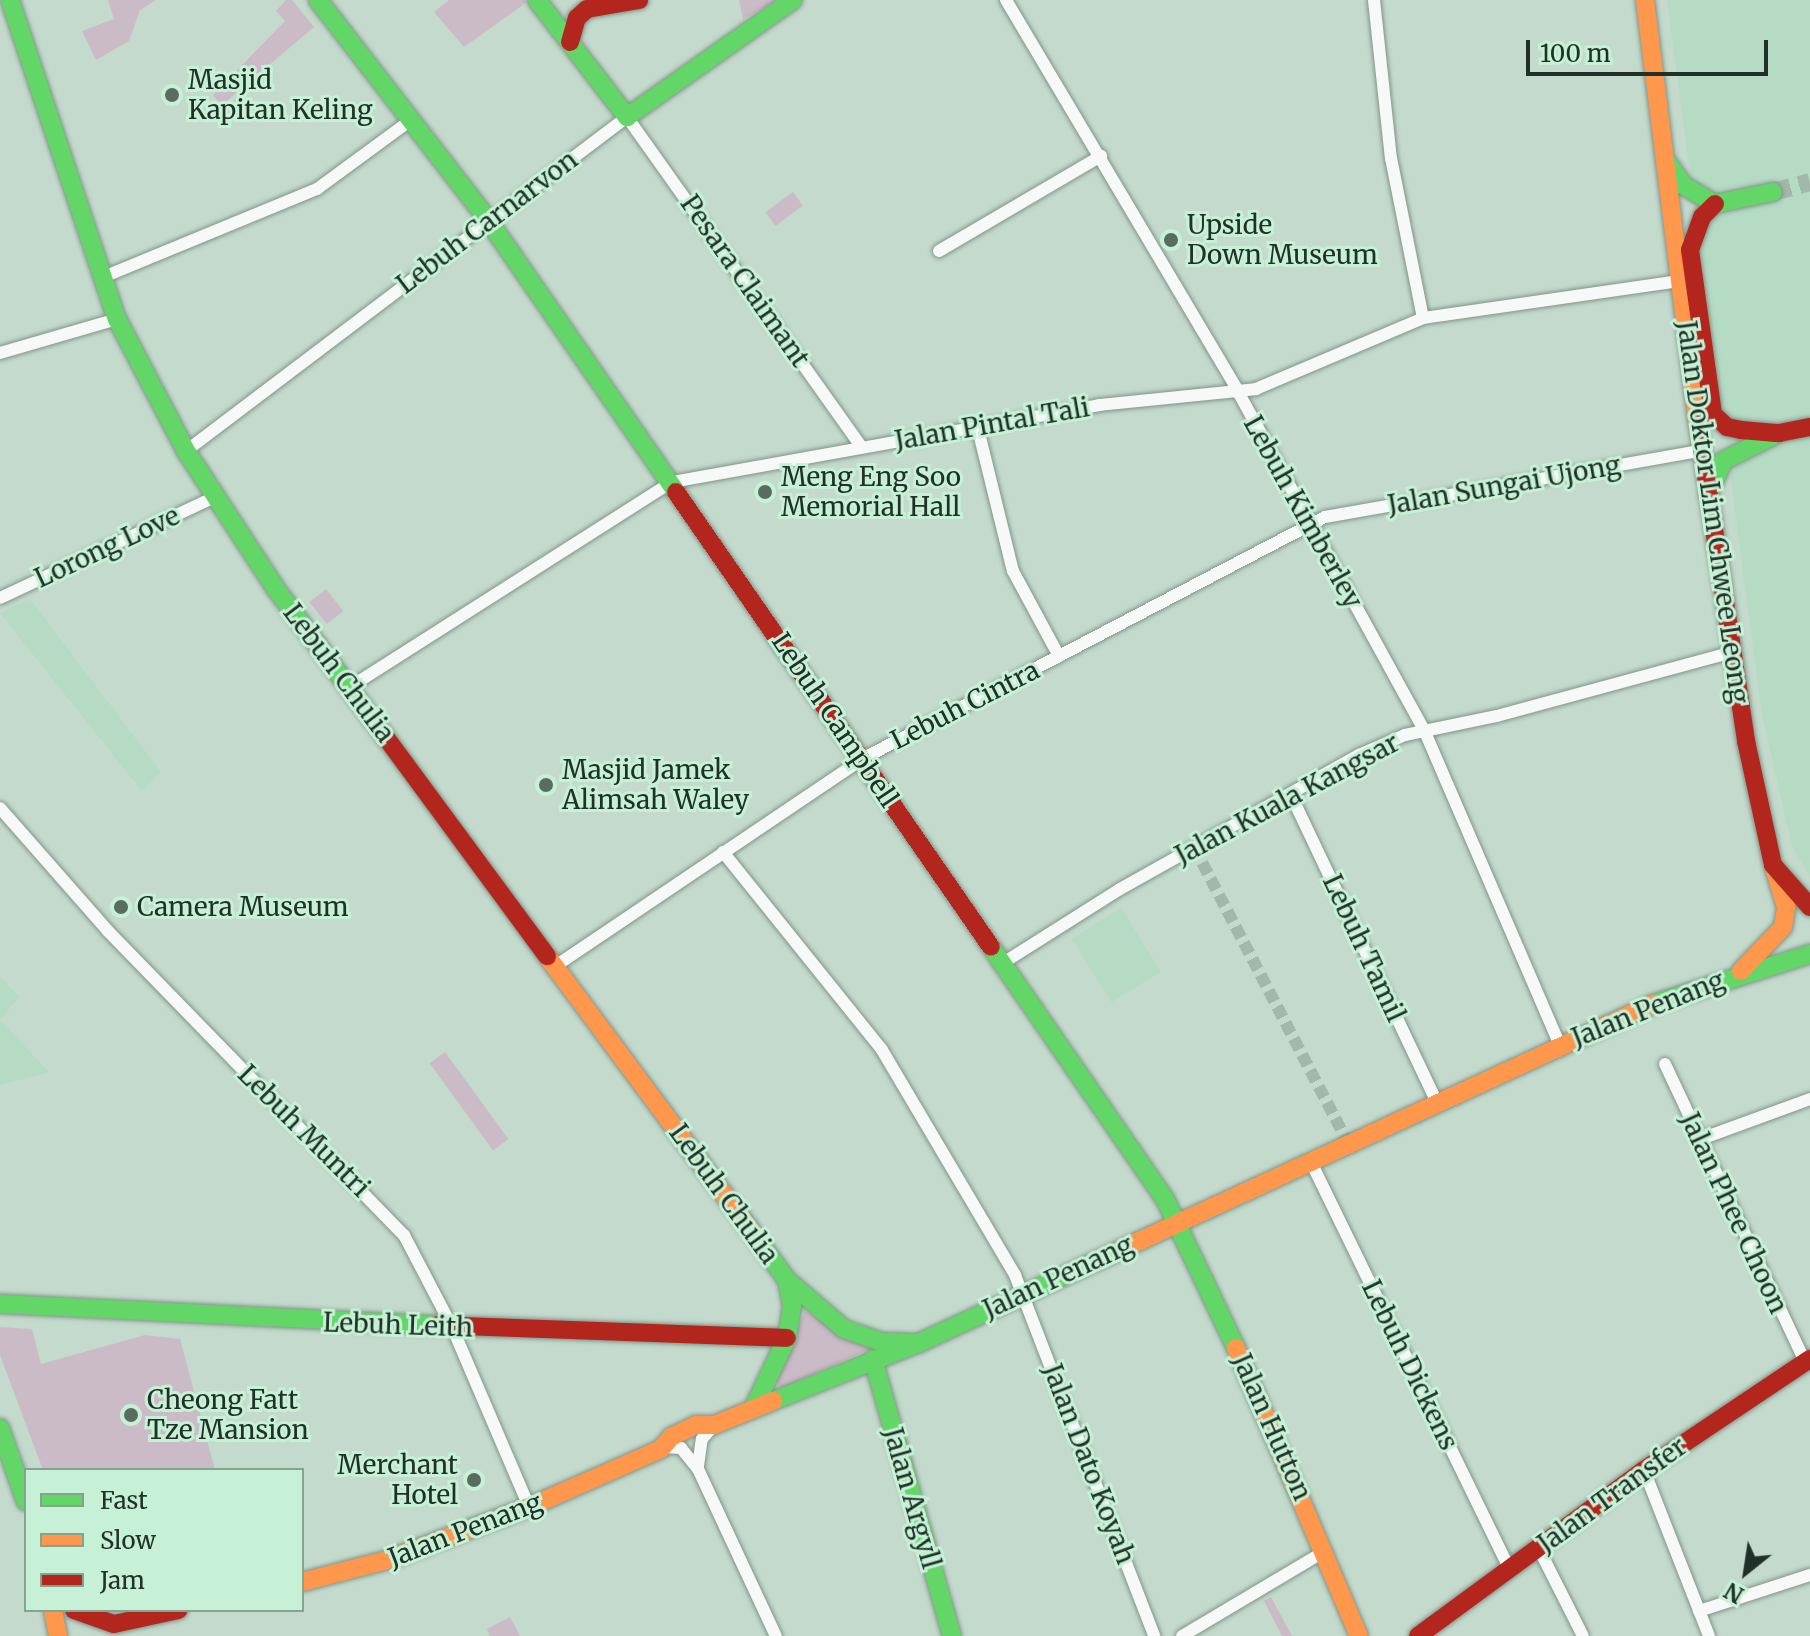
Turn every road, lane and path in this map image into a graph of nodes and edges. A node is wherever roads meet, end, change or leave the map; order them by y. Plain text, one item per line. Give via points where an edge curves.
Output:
1 (10, 0) edge
2 (318, 0) edge
3 (537, 0) edge
4 (639, 0) edge
5 (793, 0) edge
6 (1006, 0) edge
7 (1374, 0) edge
8 (1647, 3) edge
9 (570, 42) junction
10 (627, 117) junction
11 (411, 120) junction
12 (1101, 156) junction
13 (1664, 158) junction
14 (1773, 192) tunnel mouth
15 (1715, 204) junction
16 (488, 220) junction
17 (939, 251) dead end
18 (101, 278) junction
19 (1680, 281) junction
20 (1423, 318) junction
21 (117, 319) junction
22 (0, 353) edge
23 (1236, 388) junction
24 (1810, 427) edge
25 (978, 429) junction
26 (1779, 433) junction
27 (861, 446) junction
28 (186, 451) junction
29 (1701, 451) junction
30 (672, 482) junction
31 (1708, 495) junction
32 (215, 497) junction
33 (1309, 525) junction
34 (0, 598) edge
35 (1733, 652) junction
36 (1059, 656) junction
37 (350, 687) junction
38 (1425, 732) junction
39 (862, 759) junction
40 (1291, 795) junction
41 (0, 808) edge
42 (723, 852) junction
43 (1773, 865) junction
44 (1810, 907) edge
45 (1810, 954) edge
46 (1003, 963) junction
47 (557, 965) junction
48 (1739, 973) junction
49 (1560, 1045) junction
50 (1665, 1064) dead end
51 (1810, 1099) edge
52 (1437, 1102) junction
53 (1698, 1140) junction
54 (1310, 1160) junction
55 (1179, 1221) junction
56 (787, 1280) junction
57 (1025, 1293) junction
58 (3, 1306) edge
59 (452, 1327) junction
60 (787, 1338) junction
61 (919, 1343) junction
62 (873, 1359) junction
63 (1807, 1361) edge
64 (753, 1409) junction
65 (714, 1425) junction
66 (0, 1428) edge
67 (664, 1447) junction
68 (698, 1469) junction
69 (1644, 1470) junction
70 (24, 1496) edge
71 (529, 1507) junction
72 (1539, 1549) junction
73 (1325, 1551) junction
74 (1510, 1570) junction
75 (1810, 1575) edge
76 (304, 1581) edge
77 (1699, 1611) junction
78 (53, 1612) edge
79 (78, 1612) edge
80 (171, 1612) edge
81 (109, 1630) edge
82 (1440, 1630) edge
83 (58, 1636) edge
84 (776, 1636) edge
85 (952, 1636) edge
86 (1154, 1636) edge
87 (1182, 1636) edge
88 (1359, 1636) edge
89 (1418, 1636) edge
90 (1583, 1636) edge
91 (1709, 1636) edge

1 - 18 main road, Lebuh Chulia
2 - 11 main road, Lebuh Campbell
3 - 9 main road
4 - 9 main road via 587,9 577,18
5 - 10 main road, Lebuh Carnarvon
6 - 12 street, Lebuh Kimberley
7 - 20 street via 1393,174
8 - 13 main road, Jalan Doktor Lim Chwee Leong
9 - 10 main road
10 - 16 street, Lebuh Carnarvon
10 - 27 street, Pesara Claimant
11 - 16 main road, Lebuh Campbell
11 - 18 street via 317,189
12 - 17 street
12 - 23 street, Lebuh Kimberley
13 - 15 main road via 1683,185
13 - 19 main road, Jalan Doktor Lim Chwee Leong
14 - 15 main road
15 - 26 main road via 1702,217 1690,250 1710,404 1727,427
16 - 28 street, Lebuh Carnarvon
16 - 30 main road, Lebuh Campbell
18 - 21 main road, Lebuh Chulia
19 - 20 street, Jalan Pintal Tali
19 - 29 main road, Jalan Doktor Lim Chwee Leong
20 - 23 street, Jalan Pintal Tali via 1256,389
21 - 22 street
21 - 28 main road, Lebuh Chulia
23 - 25 street, Jalan Pintal Tali via 1099,405
23 - 33 street, Lebuh Kimberley
24 - 26 main road
25 - 27 street, Jalan Pintal Tali
25 - 36 street via 1013,571
26 - 31 main road via 1723,461
27 - 30 street, Jalan Pintal Tali
28 - 32 main road, Lebuh Chulia
29 - 31 main road, Jalan Doktor Lim Chwee Leong
29 - 33 street, Jalan Sungai Ujong via 1332,515
30 - 37 street, Jalan Pintal Tali
30 - 39 main road, Lebuh Campbell
31 - 35 main road, Jalan Doktor Lim Chwee Leong
32 - 34 street, Lorong Love
32 - 37 main road, Lebuh Chulia
33 - 36 street, Lebuh Cintra
33 - 38 street, Lebuh Kimberley
35 - 38 street, Jalan Kuala Kangsar
35 - 43 main road, Jalan Doktor Lim Chwee Leong
36 - 39 street, Lebuh Cintra
37 - 47 main road, Lebuh Chulia
38 - 40 street, Jalan Kuala Kangsar via 1359,755
38 - 49 street, Lebuh Kimberley
39 - 42 street, Lebuh Cintra
39 - 46 main road, Lebuh Campbell
40 - 46 street, Jalan Kuala Kangsar via 1120,889
40 - 52 street, Lebuh Tamil
41 - 59 street, Lebuh Muntri via 108,931 384,1212 404,1235
42 - 47 street, Lebuh Cintra
42 - 57 street, Jalan Dato Koyah via 882,1050
43 - 44 main road
43 - 48 main road, Jalan Doktor Lim Chwee Leong via 1786,907 1783,927
45 - 48 main road, Jalan Penang
46 - 55 main road, Lebuh Campbell
47 - 56 main road, Lebuh Chulia
48 - 49 main road, Jalan Penang via 1679,992
49 - 52 main road, Jalan Penang
50 - 53 street, Jalan Phee Choon
51 - 53 street
52 - 54 main road, Jalan Penang
53 - 63 street, Jalan Phee Choon
54 - 55 main road, Jalan Penang
54 - 74 street, Lebuh Dickens
55 - 57 main road, Jalan Penang
55 - 73 main road, Jalan Hutton
56 - 60 main road, Lebuh Chulia via 792,1305
56 - 61 main road, Lebuh Chulia via 844,1329 881,1342
57 - 61 main road, Jalan Penang
57 - 86 street, Jalan Dato Koyah
58 - 59 main road, Lebuh Leith
59 - 60 main road, Lebuh Leith
59 - 71 street, Lebuh Muntri
60 - 64 main road, Lebuh Chulia
61 - 62 main road, Jalan Penang
62 - 64 main road, Jalan Penang
62 - 85 main road, Jalan Argyll
63 - 69 main road, Jalan Transfer
64 - 65 main road, Jalan Penang
65 - 67 main road, Jalan Penang via 696,1425 671,1437
65 - 68 street via 699,1447
66 - 70 main road
67 - 68 street via 681,1448
67 - 71 main road, Jalan Penang
68 - 84 street
69 - 72 main road, Jalan Transfer
69 - 77 street
71 - 76 main road, Jalan Penang via 387,1560
72 - 74 main road, Jalan Transfer
72 - 90 street
73 - 87 street
73 - 88 main road, Jalan Hutton
74 - 82 main road, Jalan Transfer
75 - 77 street
77 - 91 street
78 - 83 main road
79 - 81 main road
80 - 81 main road
82 - 89 main road, Jalan Transfer

